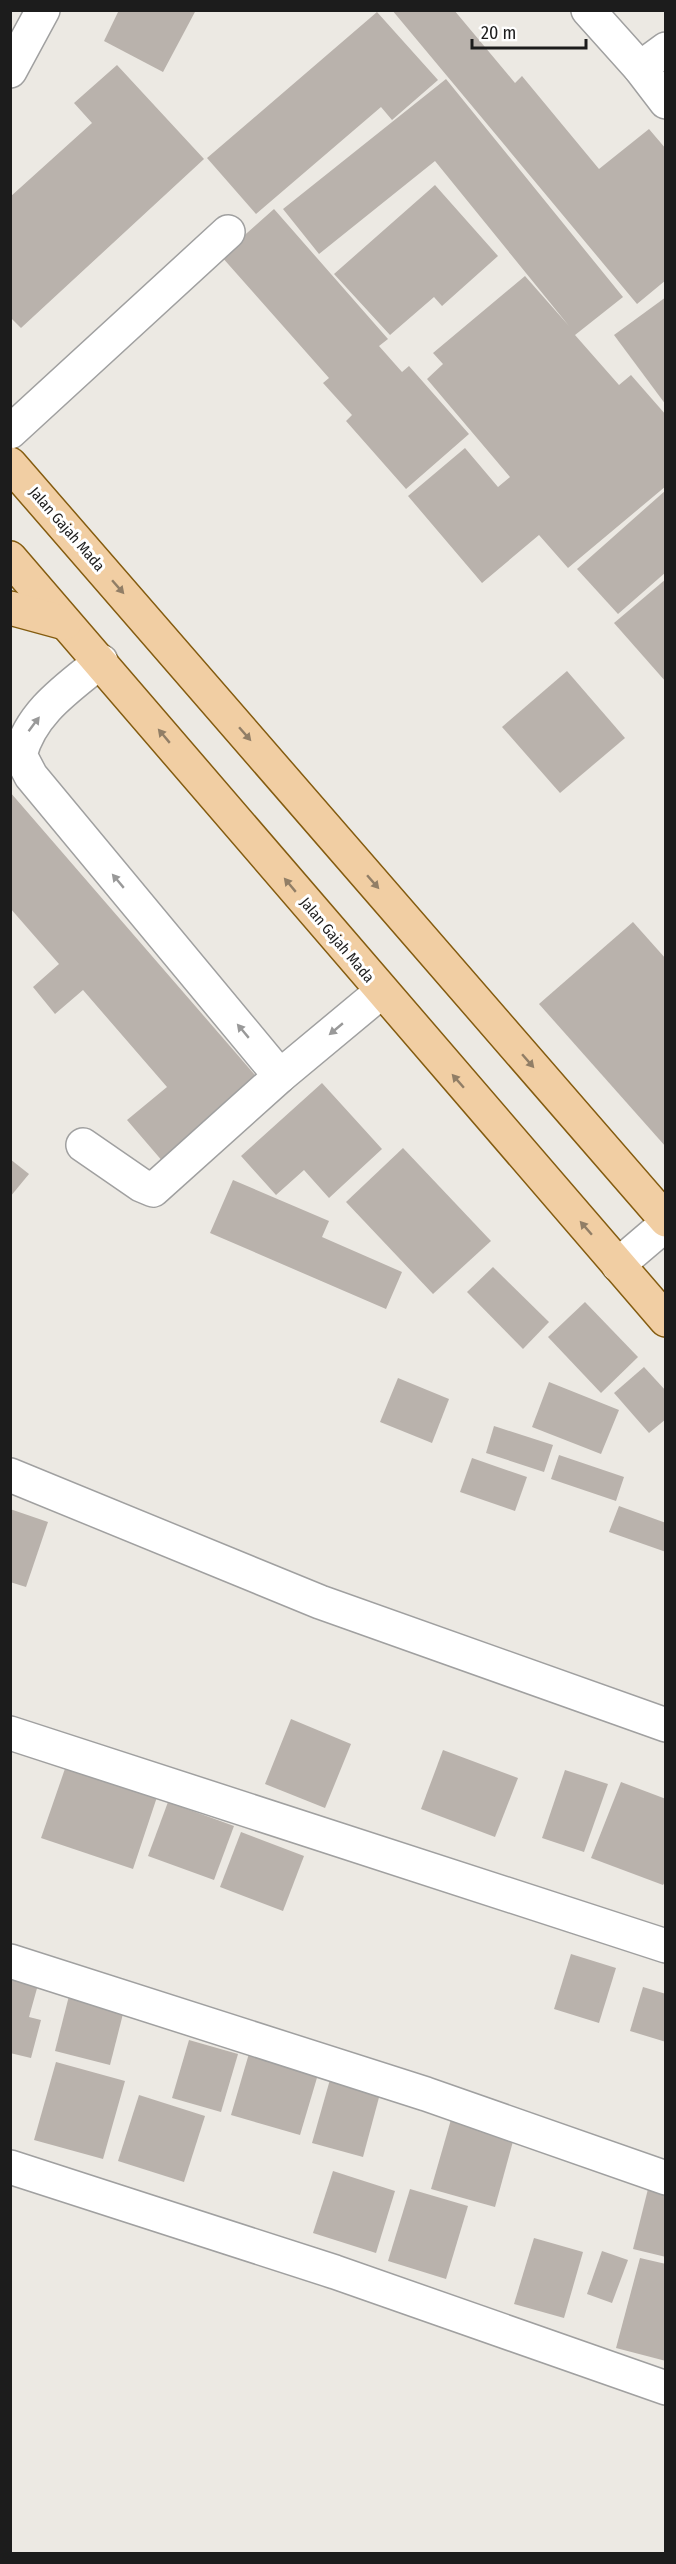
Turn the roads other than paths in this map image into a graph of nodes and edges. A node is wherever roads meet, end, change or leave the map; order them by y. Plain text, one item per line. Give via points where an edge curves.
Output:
1 (43, 10) edge
2 (588, 10) edge
3 (666, 49) edge
4 (640, 68) junction
5 (10, 71) edge
6 (666, 102) edge
7 (228, 232) dead end
8 (10, 432) edge
9 (10, 464) edge
10 (10, 558) edge
11 (10, 608) edge
12 (65, 623) junction
13 (100, 661) junction
14 (15, 756) edge
15 (381, 992) junction
16 (280, 1076) junction
17 (83, 1146) dead end
18 (666, 1222) edge
19 (618, 1264) junction
20 (666, 1320) edge
21 (10, 1475) edge
22 (666, 1725) edge
23 (10, 1733) edge
24 (666, 1946) edge
25 (10, 1961) edge
26 (10, 2167) edge
27 (666, 2178) edge
28 (666, 2388) edge

1 - 5 street
2 - 4 street
3 - 4 street
4 - 6 street
7 - 8 street
9 -> 18 main road, Jalan Gajah Mada
10 - 12 main road, Jalan Gajah Mada
11 - 12 main road
12 - 13 main road, Jalan Gajah Mada
14 -> 13 street via 46,707
15 -> 13 main road, Jalan Gajah Mada
16 -> 14 street
15 -> 16 street
19 -> 15 main road, Jalan Gajah Mada
16 - 17 street via 153,1190
18 - 19 street
19 - 20 main road, Jalan Gajah Mada
21 - 22 street via 320,1602
23 - 24 street
25 - 27 street via 415,2091
26 - 28 street via 334,2272

